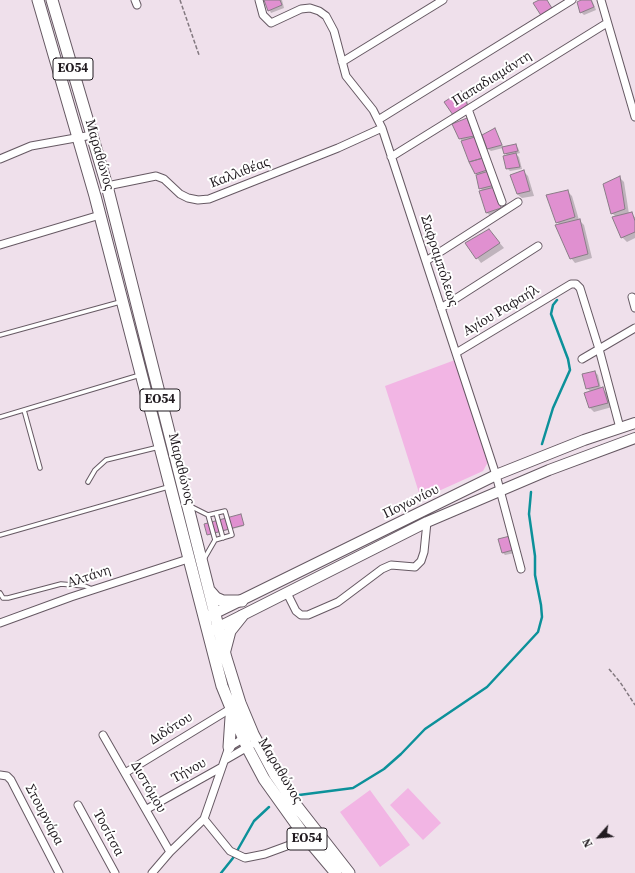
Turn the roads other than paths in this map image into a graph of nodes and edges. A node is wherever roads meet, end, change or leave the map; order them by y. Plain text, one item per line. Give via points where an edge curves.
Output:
1 (38, 0) edge
2 (52, 0) edge
3 (259, 0) edge
4 (443, 0) edge
5 (572, 0) edge
6 (601, 0) edge
7 (607, 23) junction
8 (342, 62) junction
9 (468, 109) junction
10 (635, 118) edge
11 (378, 120) junction
12 (382, 128) junction
13 (92, 135) junction
14 (79, 138) junction
15 (391, 157) junction
16 (0, 159) edge
17 (107, 186) junction
18 (502, 202) dead end
19 (518, 202) dead end
20 (100, 215) junction
21 (0, 245) edge
22 (538, 246) dead end
23 (426, 261) junction
24 (632, 297) dead end
25 (122, 302) junction
26 (441, 308) junction
27 (635, 308) edge
28 (635, 328) edge
29 (0, 335) edge
30 (599, 349) junction
31 (456, 353) junction
32 (582, 359) dead end
33 (142, 375) junction
34 (24, 410) junction
35 (0, 416) edge
36 (635, 423) edge
37 (620, 428) junction
38 (635, 438) edge
39 (160, 446) junction
40 (40, 468) dead end
41 (496, 475) junction
42 (88, 482) dead end
43 (170, 487) junction
44 (500, 491) junction
45 (188, 504) junction
46 (216, 513) junction
47 (208, 515) junction
48 (427, 522) junction
49 (0, 535) edge
50 (223, 538) junction
51 (215, 540) junction
52 (188, 559) junction
53 (202, 562) junction
54 (521, 569) dead end
55 (209, 589) junction
56 (92, 590) junction
57 (0, 593) edge
58 (287, 593) junction
59 (242, 601) junction
60 (215, 613) junction
61 (242, 616) junction
62 (204, 618) junction
63 (0, 623) edge
64 (218, 628) junction
65 (207, 632) junction
66 (226, 658) junction
67 (230, 709) junction
68 (103, 735) dead end
69 (256, 738) junction
70 (245, 743) junction
71 (229, 747) junction
72 (224, 764) junction
73 (125, 773) junction
74 (0, 775) edge
75 (78, 805) dead end
76 (147, 809) junction
77 (204, 819) junction
78 (304, 835) junction
79 (170, 852) junction
80 (60, 873) edge
81 (115, 873) edge
82 (152, 873) edge
83 (336, 873) edge
84 (349, 873) edge

1 - 14 main road, Μαραθώνος / ΕΟ54
2 - 13 main road, Μαραθώνος / ΕΟ54
3 - 8 street, Σαφραμπόλεως via 268,22 276,22 293,11 302,9 319,11 331,23
4 - 8 street
5 - 11 street
6 - 7 street
7 - 9 street, Παπαδιαμάντη
7 - 10 street
8 - 11 street, Σαφραμπόλεως via 350,82
9 - 15 street, Παπαδιαμάντη
9 - 18 street
11 - 12 street, Σαφραμπόλεως
12 - 15 street, Σαφραμπόλεως
12 - 17 street, Καλλιθέας via 209,199 188,198 164,179 156,176
13 - 14 street
13 - 17 main road, Μαραθώνος / ΕΟ54
14 - 16 street via 31,146
14 - 20 main road, Μαραθώνος / ΕΟ54
15 - 23 street, Σαφραμπόλεως
17 - 45 main road, Μαραθώνος / ΕΟ54
19 - 23 street
20 - 21 street
20 - 25 main road, Μαραθώνος / ΕΟ54
22 - 26 street
23 - 26 street, Σαφραμπόλεως
24 - 27 street
25 - 29 lane
25 - 33 main road, Μαραθώνος / ΕΟ54
26 - 31 street, Σαφραμπόλεως
28 - 30 street
30 - 31 street, Αγίου Ραφαήλ via 578,286 574,284
30 - 32 street
30 - 37 street
31 - 41 street, Σαφραμπόλεως
33 - 34 lane
33 - 39 main road, Μαραθώνος / ΕΟ54
34 - 35 lane
34 - 40 lane
36 - 37 main road, Πογωνίου
37 - 41 main road, Πογωνίου
38 - 44 main road, Πογωνίου
39 - 42 lane via 106,460 95,470
39 - 43 main road, Μαραθώνος / ΕΟ54
41 - 44 street, Σαφραμπόλεως
41 - 59 main road, Πογωνίου
43 - 49 lane
43 - 52 main road, Μαραθώνος / ΕΟ54
44 - 48 main road, Πογωνίου
44 - 54 street
45 - 47 lane
45 - 53 main road, Μαραθώνος / ΕΟ54
46 - 47 lane
46 - 50 lane
46 - 50 lane via 225,511 232,535
47 - 51 lane
48 - 58 main road, Πογωνίου
48 - 58 street via 421,561 415,567 391,565 382,569 338,602 308,615 301,615 296,611
50 - 51 lane
51 - 53 lane
52 - 56 street, Αλτάνη
52 - 62 main road, Μαραθώνος / ΕΟ54
53 - 55 main road, Μαραθώνος / ΕΟ54
55 - 59 main road via 223,601
55 - 60 main road, Μαραθώνος / ΕΟ54
56 - 57 lane via 85,586 61,584 8,598 3,598
56 - 63 street, Αλτάνη
58 - 61 main road, Πογωνίου
59 - 60 main road, Πογωνίου
60 - 62 main road, Πογωνίου
60 - 64 main road, Μαραθώνος / ΕΟ54
61 - 64 main road, Πογωνίου
61 - 66 main road via 228,635
62 - 65 main road, Μαραθώνος / ΕΟ54
64 - 65 main road, Πογωνίου
64 - 66 main road, Μαραθώνος / ΕΟ54
65 - 67 main road, Μαραθώνος / ΕΟ54
66 - 69 main road, Μαραθώνος / ΕΟ54 via 240,704
67 - 70 main road, Μαραθώνος / ΕΟ54
67 - 71 main road
67 - 73 street, Διδότου
68 - 73 street, Διστόμου
69 - 70 street
69 - 84 main road, Μαραθώνος / ΕΟ54 via 285,790
70 - 71 street
70 - 72 street, Τήνου
70 - 78 main road, Μαραθώνος / ΕΟ54 via 271,789
71 - 72 street
72 - 76 street, Τήνου
72 - 77 street
73 - 76 street, Διστόμου
74 - 80 street, Στουρνάρα via 11,780
75 - 81 street, Τοσίτσα
76 - 79 street, Διστόμου
77 - 78 street via 230,852 245,858 295,843
77 - 79 street
78 - 83 main road, Μαραθώνος / ΕΟ54
79 - 82 street

